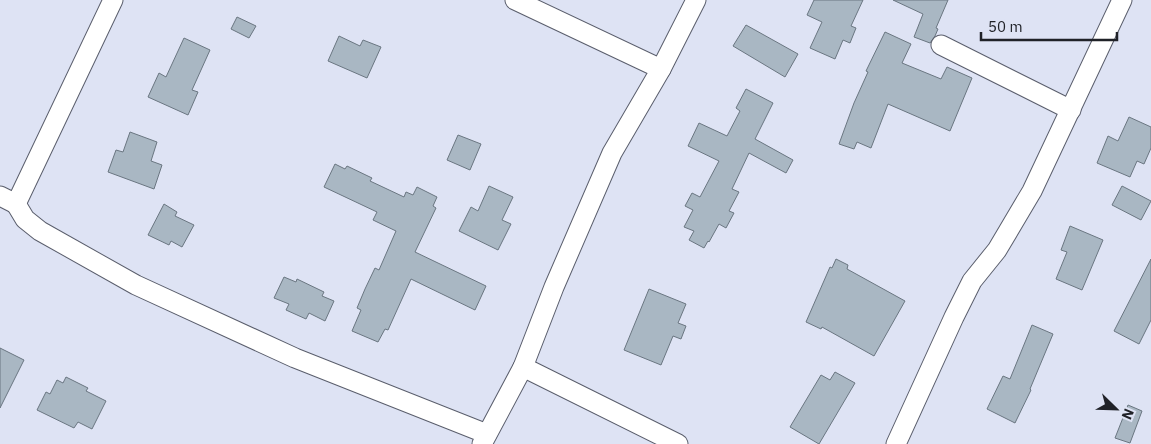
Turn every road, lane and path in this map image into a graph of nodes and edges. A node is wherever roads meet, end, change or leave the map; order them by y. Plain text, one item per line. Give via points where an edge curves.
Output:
1 (112, 0) edge
2 (515, 0) edge
3 (696, 0) edge
4 (1122, 0) edge
5 (941, 45) dead end
6 (661, 69) junction
7 (1071, 110) junction
8 (8, 200) edge
9 (524, 366) junction
10 (484, 439) edge
11 (678, 444) edge
12 (896, 444) edge

1 - 8 street
2 - 6 street
3 - 6 street
4 - 7 street
5 - 7 street
6 - 9 street via 612,153
7 - 12 street via 1032,191 997,250 972,281
8 - 10 street via 40,231 136,285
9 - 10 street
9 - 11 street

